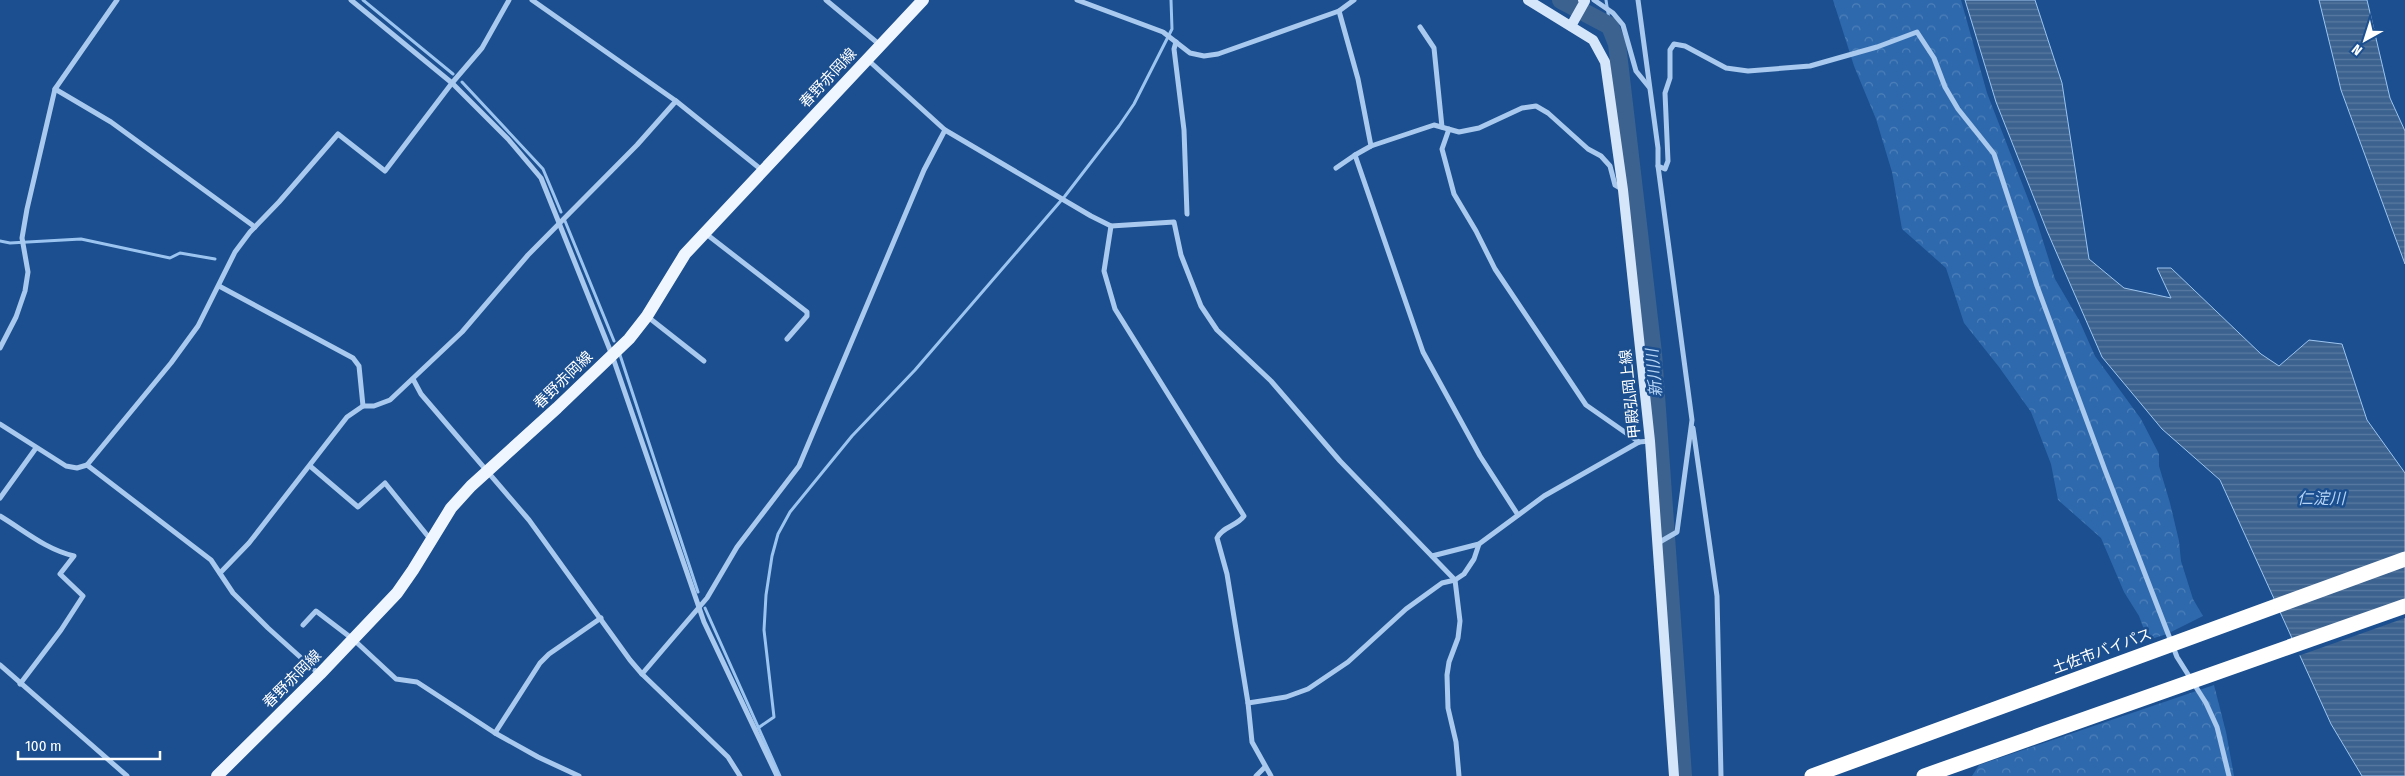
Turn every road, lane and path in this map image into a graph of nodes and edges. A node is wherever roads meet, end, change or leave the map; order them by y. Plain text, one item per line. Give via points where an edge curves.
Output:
1 (117, 0) edge
2 (351, 0) edge
3 (509, 0) edge
4 (532, 0) edge
5 (826, 0) edge
6 (923, 0) edge
7 (1077, 0) edge
8 (1354, 0) edge
9 (1528, 0) edge
10 (1587, 0) edge
11 (1638, 0) edge
12 (1339, 11) junction
13 (1571, 26) junction
14 (1420, 27) dead end
15 (1175, 41) junction
16 (881, 45) junction
17 (868, 60) junction
18 (452, 83) junction
19 (1650, 88) junction
20 (55, 89) junction
21 (676, 101) junction
22 (1442, 127) junction
23 (1449, 129) junction
24 (945, 130) junction
25 (1371, 146) junction
26 (1355, 155) junction
27 (1658, 166) junction
28 (1336, 168) dead end
29 (763, 171) junction
30 (1623, 190) junction
31 (1187, 214) dead end
32 (559, 222) junction
33 (1111, 226) junction
34 (255, 227) junction
35 (704, 233) junction
36 (219, 286) junction
37 (647, 316) junction
38 (787, 339) dead end
39 (0, 348) edge
40 (612, 355) junction
41 (704, 361) dead end
42 (413, 379) junction
43 (363, 406) junction
44 (1692, 422) junction
45 (0, 424) edge
46 (1644, 441) junction
47 (36, 448) junction
48 (87, 464) junction
49 (310, 466) junction
50 (487, 471) junction
51 (0, 498) edge
52 (1518, 515) junction
53 (0, 516) edge
54 (432, 540) junction
55 (1658, 543) junction
56 (1479, 544) junction
57 (1432, 556) junction
58 (2405, 559) edge
59 (220, 573) junction
60 (1455, 580) junction
61 (2405, 606) edge
62 (699, 607) junction
63 (601, 618) junction
64 (303, 625) dead end
65 (354, 640) junction
66 (0, 665) edge
67 (320, 674) junction
68 (642, 674) junction
69 (20, 684) junction
70 (1248, 703) junction
71 (495, 733) junction
72 (1264, 768) junction
73 (127, 776) edge
74 (217, 776) edge
75 (579, 776) edge
76 (740, 776) edge
77 (777, 776) edge
78 (1256, 776) edge
79 (1271, 776) edge
80 (1459, 776) edge
81 (1674, 776) edge
82 (1721, 776) edge
83 (1812, 776) edge
84 (1924, 776) edge
85 (2229, 776) edge

1 - 20 street
2 - 18 street
3 - 18 street via 482,48
4 - 21 street
5 - 16 street
6 - 16 main road, 春野赤岡線
7 - 15 street via 1163,32
8 - 12 street
9 - 13 main road, 甲殿弘岡上線
10 - 13 main road
10 - 19 street via 1613,13 1623,25 1636,71
11 - 19 street
12 - 15 street via 1218,54 1190,53
12 - 25 street via 1358,79
13 - 30 main road, 甲殿弘岡上線 via 1593,40 1605,62
14 - 22 street via 1434,48
15 - 31 street via 1184,130
16 - 17 main road, 春野赤岡線
17 - 24 street
17 - 29 main road, 春野赤岡線
18 - 32 street via 531,165 541,178
18 - 34 street via 385,171 338,134
19 - 27 street
20 - 34 street via 110,122
20 - 39 street via 22,238 28,272 25,291
21 - 29 street
21 - 32 street via 638,145
22 - 23 street
22 - 25 street via 1434,125
23 - 30 street via 1459,132 1479,128 1522,108 1536,106 1600,156 1610,166 1615,185
23 - 46 street via 1442,149 1454,194 1494,269 1586,405
24 - 33 street
24 - 62 street via 924,170 799,466 737,547
25 - 26 street
26 - 28 street
26 - 52 street via 1423,352 1480,456
27 - 44 street
27 - 85 street via 1665,169 1668,161 1665,94 1670,78 1670,50 1674,44 1726,68 1748,71 1810,66 1917,32 1934,58 1958,109 1994,154 2037,286 2105,470 2177,657 2217,727
29 - 35 main road, 春野赤岡線
30 - 46 main road, 甲殿弘岡上線
32 - 40 street
32 - 42 street via 462,332
33 - 57 street via 1174,222 1181,255 1197,298 1217,330 1271,381 1340,461
33 - 70 street via 1104,271 1115,309 1244,516 1240,522 1219,533 1217,538 1227,574
34 - 36 street via 235,252
35 - 37 main road, 春野赤岡線 via 685,254
35 - 38 street via 807,312
36 - 43 street via 352,358 359,366
36 - 48 street via 198,326 171,363
37 - 40 main road, 春野赤岡線
37 - 41 street
40 - 50 main road, 春野赤岡線
40 - 62 street
42 - 43 street via 390,400
42 - 50 street via 421,394
43 - 49 street via 347,417
44 - 55 street via 1677,532
44 - 82 street via 1717,596
45 - 47 street
46 - 52 street via 1544,496
46 - 55 main road, 甲殿弘岡上線
47 - 48 street via 66,466 77,468
47 - 51 street
48 - 59 street via 211,560
49 - 54 street via 358,507 385,484
49 - 59 street via 248,544
50 - 54 main road, 春野赤岡線 via 451,508
50 - 63 street via 529,520
52 - 56 street
53 - 69 street via 32,538 58,552 74,556 60,574 83,596
54 - 65 main road, 春野赤岡線 via 396,593
55 - 81 main road, 甲殿弘岡上線
56 - 57 street
56 - 60 street via 1464,574
57 - 60 street
58 - 83 highway, 土佐市バイパス, bridge
59 - 67 street via 233,593
60 - 70 street via 1442,583 1406,609 1348,662 1308,689
60 - 80 street via 1460,621 1447,675 1448,708
61 - 84 highway, bridge
62 - 68 street
62 - 77 street
63 - 68 street
63 - 71 street via 540,663
64 - 65 street via 316,611
65 - 67 main road, 春野赤岡線
65 - 71 street via 396,679 418,682
66 - 69 street
67 - 74 main road, 春野赤岡線
68 - 76 street via 728,757
69 - 73 street
70 - 72 street via 1252,742
71 - 75 street
72 - 78 street
72 - 79 street

